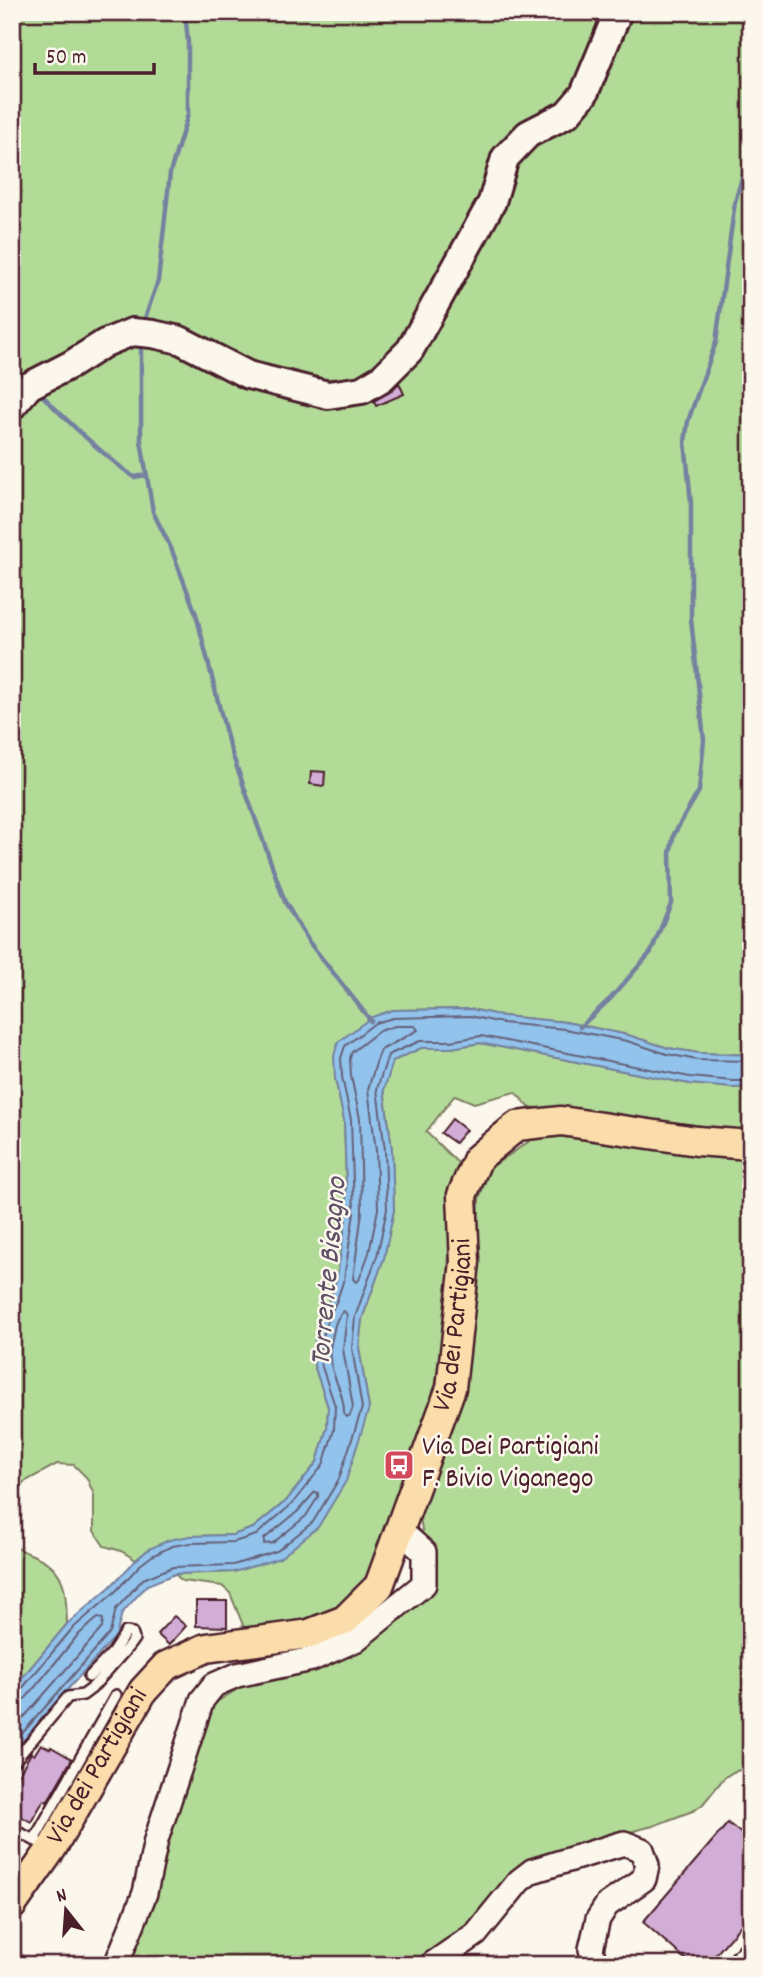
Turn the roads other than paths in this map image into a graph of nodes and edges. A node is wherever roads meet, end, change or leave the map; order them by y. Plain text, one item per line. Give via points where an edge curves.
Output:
1 (618, 12) edge
2 (28, 391) edge
3 (751, 1145) edge
4 (400, 1531) junction
5 (89, 1678) dead end
6 (116, 1695) dead end
7 (12, 1764) edge
8 (12, 1829) edge
9 (43, 1844) junction
10 (12, 1905) edge
11 (751, 1951) edge
12 (116, 1965) edge
13 (431, 1965) edge
14 (595, 1965) edge
15 (738, 1965) edge

1 - 2 main road via 584,94 567,114 528,134 505,158 492,202 410,350 382,378 362,390 328,395 248,374 180,340 132,332 105,343
3 - 4 main road, Via dei Partigiani via 561,1121 517,1126 478,1158 462,1195 465,1262 451,1388
4 - 9 main road, Via dei Partigiani via 379,1586 345,1620 309,1634 206,1648 166,1666 143,1691
4 - 12 street via 424,1552 424,1584 355,1640 312,1659 237,1675 214,1685 202,1700 156,1840 145,1892
5 - 7 lane via 126,1632 132,1633 129,1646 91,1689 68,1697
6 - 9 lane
8 - 9 lane
9 - 10 main road, Via dei Partigiani
11 - 15 street
13 - 14 street via 475,1934 532,1871 624,1843 642,1850 648,1865 643,1879 607,1905 598,1919 591,1949

